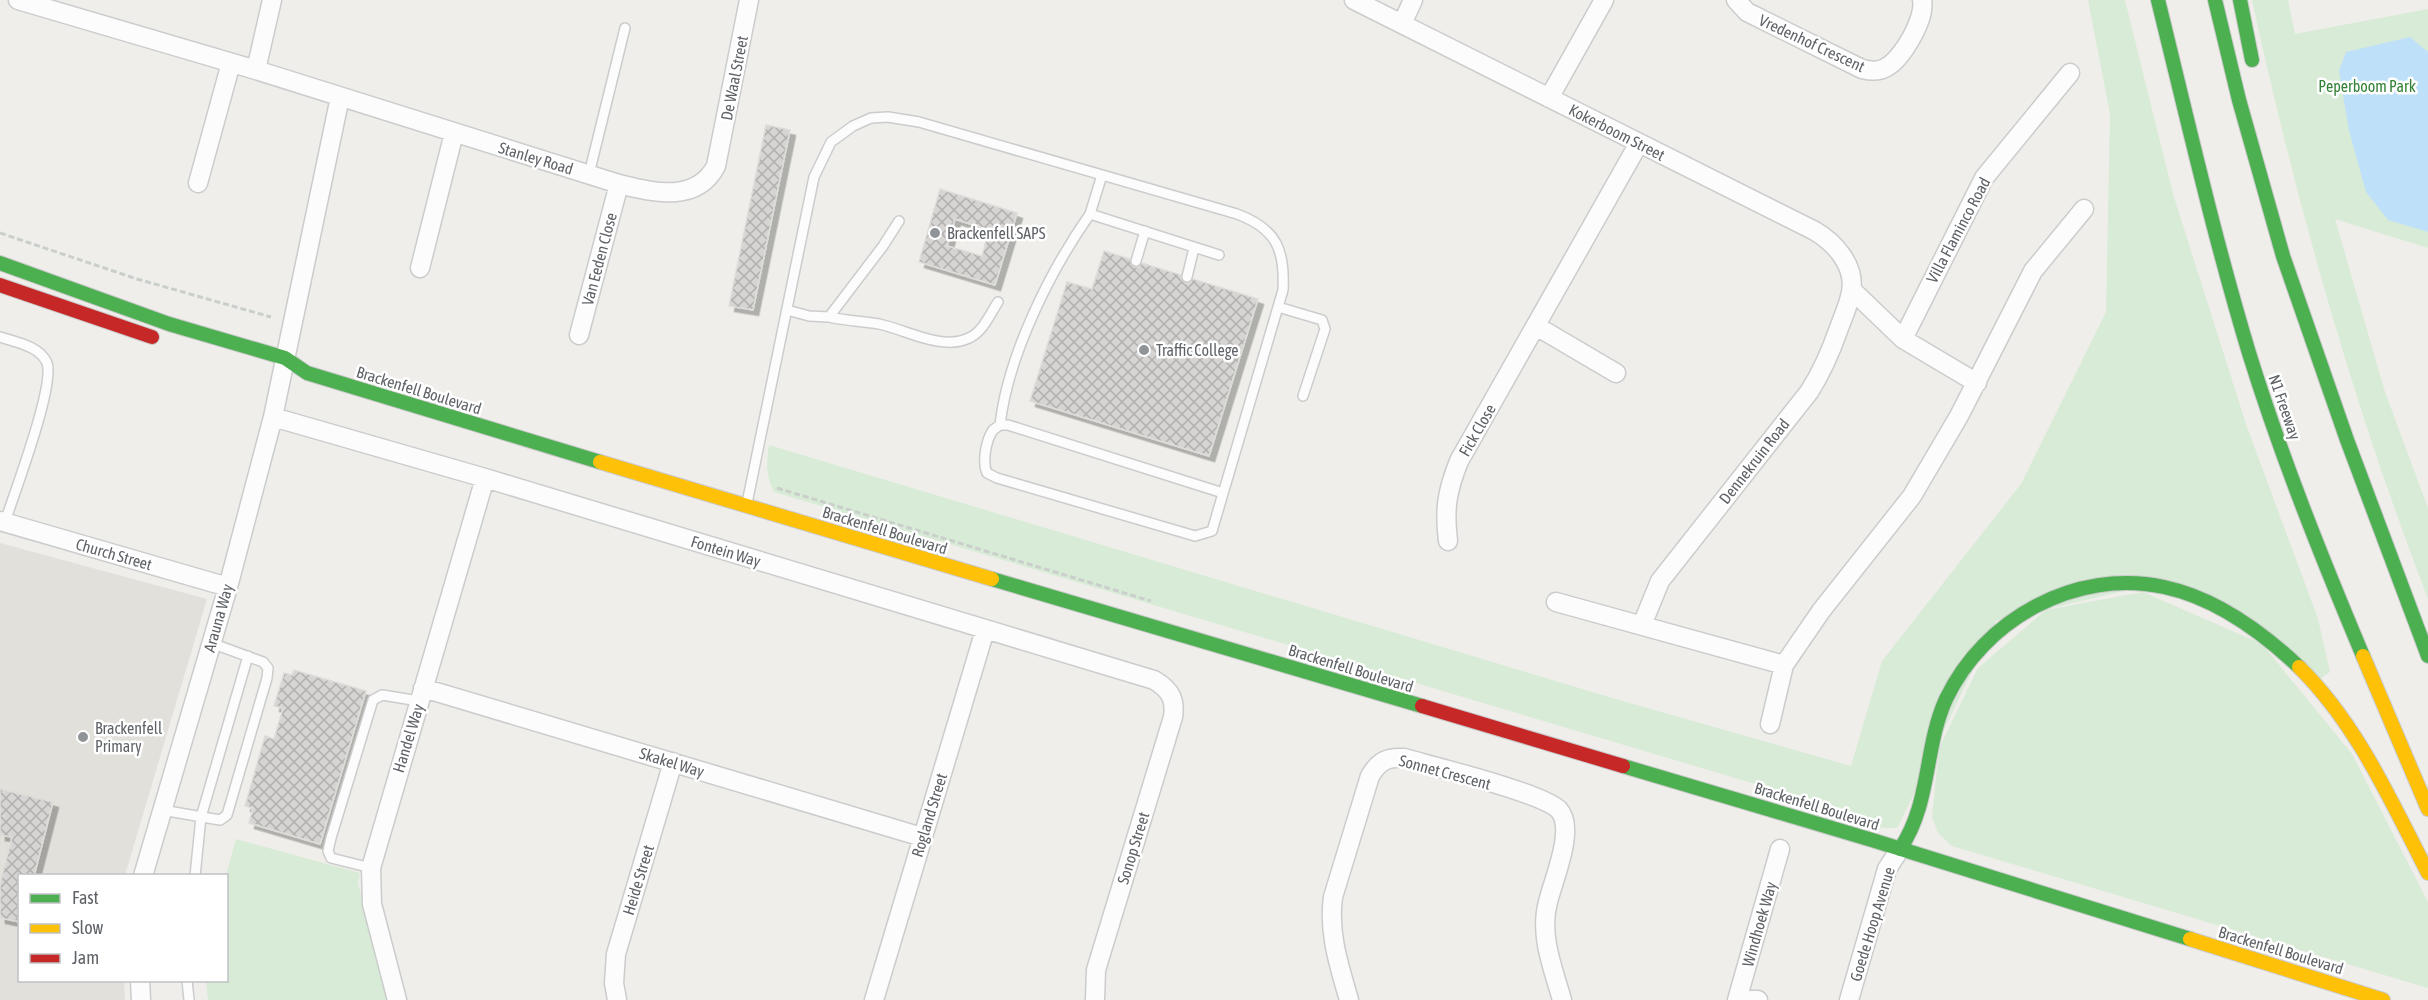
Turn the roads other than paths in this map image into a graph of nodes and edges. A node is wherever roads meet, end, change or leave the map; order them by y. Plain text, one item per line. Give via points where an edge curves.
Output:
1 (18, 0) edge
2 (272, 0) edge
3 (749, 0) edge
4 (1354, 0) edge
5 (1413, 0) edge
6 (1604, 0) edge
7 (1736, 0) edge
8 (1922, 0) edge
9 (2158, 0) edge
10 (2215, 0) edge
11 (2240, 0) edge
12 (1402, 24) junction
13 (625, 28) dead end
14 (231, 63) junction
15 (256, 70) junction
16 (2070, 73) dead end
17 (2256, 76) dead end
18 (340, 97) junction
19 (1549, 98) junction
20 (454, 133) junction
21 (1640, 143) junction
22 (719, 156) joint
23 (589, 174) junction
24 (1102, 175) junction
25 (198, 183) dead end
26 (619, 183) junction
27 (2280, 195) dead end
28 (2084, 209) dead end
29 (1090, 214) junction
30 (898, 221) dead end
31 (1145, 231) junction
32 (1194, 248) junction
33 (1219, 255) dead end
34 (2283, 256) junction
35 (1136, 261) dead end
36 (0, 263) edge
37 (420, 268) dead end
38 (1187, 277) dead end
39 (0, 285) edge
40 (1852, 290) junction
41 (998, 302) dead end
42 (1278, 308) junction
43 (787, 310) junction
44 (829, 317) junction
45 (1536, 326) junction
46 (579, 335) dead end
47 (0, 337) edge
48 (1903, 339) junction
49 (162, 340) dead end
50 (279, 367) junction
51 (1616, 373) dead end
52 (1977, 383) junction
53 (1303, 396) dead end
54 (273, 417) junction
55 (1000, 425) junction
56 (485, 478) junction
57 (1223, 493) junction
58 (747, 506) junction
59 (3, 522) edge
60 (1448, 541) dead end
61 (228, 588) junction
62 (1556, 602) dead end
63 (1642, 625) junction
64 (985, 630) junction
65 (211, 644) junction
66 (2428, 656) edge
67 (248, 657) junction
68 (1784, 665) junction
69 (421, 694) junction
70 (1172, 697) joint
71 (1770, 724) dead end
72 (673, 762) junction
73 (2428, 809) edge
74 (162, 810) junction
75 (201, 817) junction
76 (922, 837) junction
77 (1780, 849) dead end
78 (1900, 849) junction
79 (371, 868) junction
80 (2428, 873) edge
81 (144, 874) edge
82 (195, 874) edge
83 (140, 982) edge
84 (187, 982) edge
85 (141, 1000) edge
86 (189, 1000) edge
87 (397, 1000) edge
88 (617, 1000) edge
89 (874, 1000) edge
90 (1095, 1000) edge
91 (1348, 1000) edge
92 (1562, 1000) edge
93 (1737, 1000) edge
94 (1748, 1000) edge
95 (1758, 1000) edge
96 (1849, 1000) edge
97 (2383, 1000) edge

1 - 14 street, Stanley Road
2 - 15 street
3 - 22 street, De Waal Street
4 - 12 street, Kokerboom Street
5 - 12 street
6 - 19 street
7 - 8 street, Vredenhof Crescent via 1747,12 1871,71 1894,62 1922,17
9 - 73 main road, N1 Freeway via 2210,212 2266,404 2297,492
10 - 34 main road
11 - 17 main road
12 - 19 street, Kokerboom Street
13 - 23 lane
14 - 15 street, Stanley Road
14 - 25 street
15 - 18 street, Stanley Road
16 - 48 street, Villa Flaminco Road via 1984,178
18 - 20 street, Stanley Road
18 - 50 street
19 - 21 street, Kokerboom Street
20 - 23 street, Stanley Road
20 - 37 street
21 - 40 street, Kokerboom Street via 1826,238 1844,258
21 - 45 street, Fick Close
22 - 26 street, Stanley Road via 712,174 686,191 666,194
23 - 26 street, Stanley Road
24 - 29 lane
24 - 42 lane via 1237,214 1261,226 1281,252 1283,291
24 - 43 lane via 901,117 871,118 831,142 814,177
26 - 46 street, Van Eeden Close
27 - 34 main road
28 - 52 street via 2033,271
29 - 31 lane
29 - 55 lane via 1041,297 1004,395
30 - 44 lane
31 - 32 lane
31 - 35 lane
32 - 33 lane
32 - 38 lane
34 - 66 main road
36 - 50 main road, Brackenfell Boulevard
39 - 49 main road
40 - 48 street
40 - 63 street, Dennekruin Road via 1820,375 1660,581
41 - 44 lane via 980,331 957,343 886,325
42 - 53 lane via 1325,324
42 - 57 lane
43 - 44 lane
43 - 58 lane
45 - 51 street
45 - 60 street, Fick Close via 1459,461 1445,509
47 - 59 lane via 34,349 48,364 44,398
48 - 52 street
50 - 54 street, Arauna Way
50 - 58 main road, Brackenfell Boulevard
52 - 68 street via 1902,511 1821,611
54 - 56 street, Fontein Way
54 - 61 street, Arauna Way
55 - 57 lane
55 - 57 lane via 990,435 984,467 997,478 1195,536 1212,531
56 - 64 street, Fontein Way
56 - 69 street, Handel Way
58 - 78 main road, Brackenfell Boulevard
59 - 61 street, Church Street
61 - 65 street, Arauna Way
62 - 63 street
63 - 68 street
64 - 70 street, Fontein Way via 1154,680 1166,687
64 - 76 street, Rogland Street
65 - 67 lane
65 - 74 street, Arauna Way
67 - 75 lane
67 - 75 lane via 267,665 267,678 226,815 220,820
68 - 71 street
69 - 72 street, Skakel Way
69 - 79 street, Handel Way
69 - 79 lane via 382,695 370,704 331,838 330,858
70 - 90 street, Sonop Street via 1175,707 1171,725 1096,970
72 - 76 street, Skakel Way
72 - 88 street, Heide Street via 616,954
74 - 75 lane
74 - 81 street, Arauna Way
75 - 82 lane
76 - 89 street, Rogland Street
77 - 93 street, Windhoek Way
78 - 80 main road via 1915,827 1941,709 1976,653 2018,614 2040,602 2091,586 2145,585 2169,588 2215,605 2290,659 2339,713 2359,744
78 - 96 street, Goede Hoop Avenue via 1887,869
78 - 97 main road, Brackenfell Boulevard
79 - 87 street, Handel Way via 372,904
83 - 85 street
84 - 86 lane
91 - 92 street, Sonnet Crescent via 1332,933 1333,897 1370,776 1377,764 1404,758 1538,798 1559,810 1566,826 1565,840 1545,924
94 - 95 street

